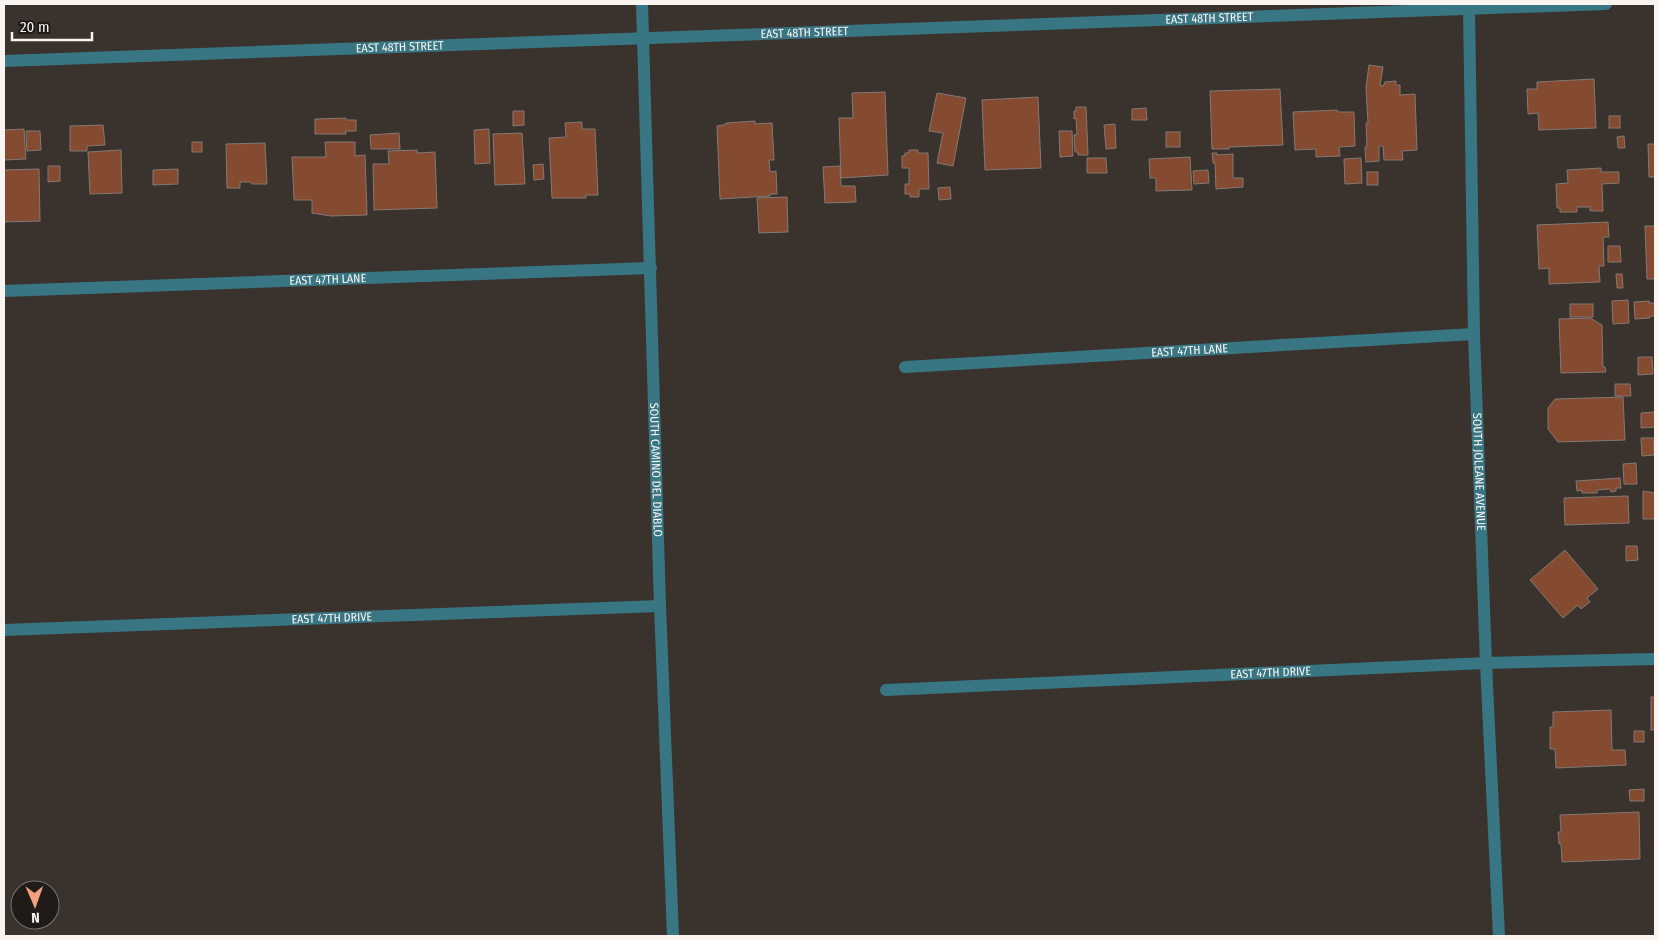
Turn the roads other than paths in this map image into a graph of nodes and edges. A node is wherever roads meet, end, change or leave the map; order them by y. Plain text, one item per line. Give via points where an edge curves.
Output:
1 (642, 4) edge
2 (1606, 4) edge
3 (1469, 8) junction
4 (643, 37) junction
5 (4, 61) edge
6 (651, 268) junction
7 (4, 291) edge
8 (1474, 334) junction
9 (905, 367) dead end
10 (660, 606) junction
11 (4, 630) edge
12 (1655, 659) edge
13 (1486, 663) junction
14 (886, 690) dead end
15 (673, 936) edge
16 (1499, 936) edge

1 - 4 street, SOUTH CAMINO DEL DIABLO
2 - 3 street, EAST 48TH STREET
3 - 4 street, EAST 48TH STREET
3 - 8 street, SOUTH JOLEANE AVENUE
4 - 5 street, EAST 48TH STREET
4 - 6 street, SOUTH CAMINO DEL DIABLO
6 - 7 street, EAST 47TH LANE
6 - 10 street, SOUTH CAMINO DEL DIABLO
8 - 9 street, EAST 47TH LANE
8 - 13 street, SOUTH JOLEANE AVENUE
10 - 11 street, EAST 47TH DRIVE
10 - 15 street, SOUTH CAMINO DEL DIABLO
12 - 13 street, EAST 47TH DRIVE
13 - 14 street, EAST 47TH DRIVE
13 - 16 street, SOUTH JOLEANE AVENUE

